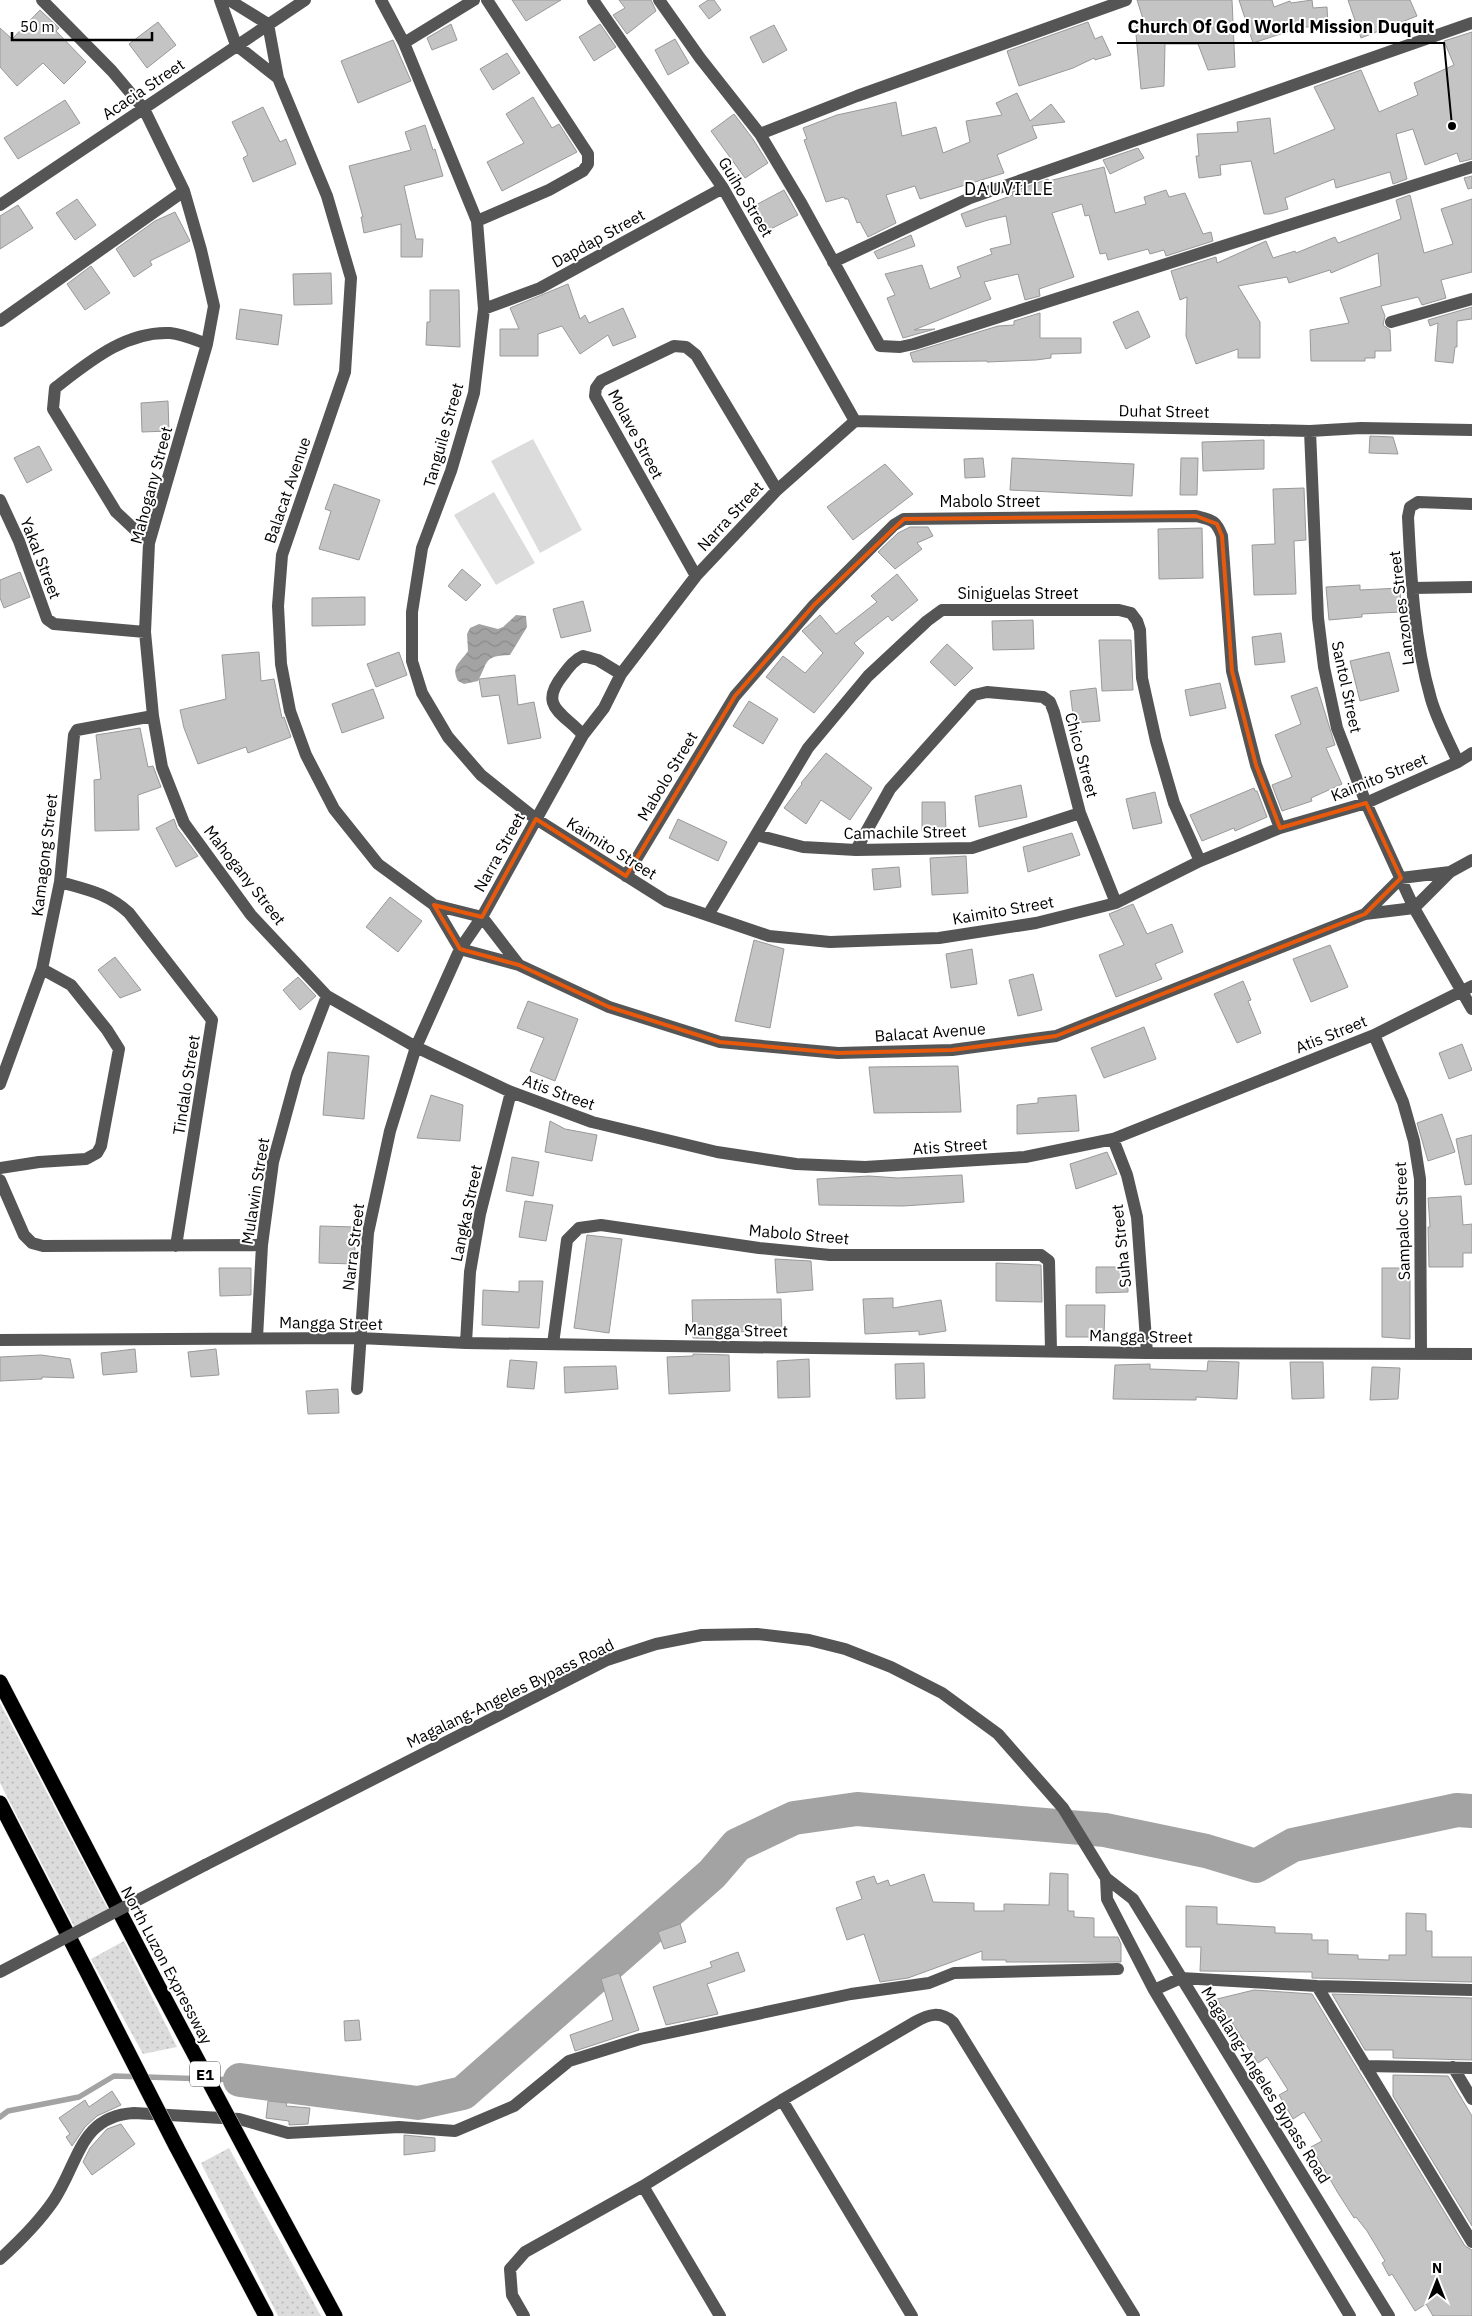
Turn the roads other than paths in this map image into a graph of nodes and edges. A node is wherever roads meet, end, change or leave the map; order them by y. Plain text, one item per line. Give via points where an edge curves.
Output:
1 (42, 0) edge
2 (220, 0) edge
3 (229, 0) edge
4 (305, 0) edge
5 (381, 0) edge
6 (474, 0) edge
7 (487, 0) edge
8 (593, 0) edge
9 (658, 0) edge
10 (1126, 0) edge
11 (1472, 23) edge
12 (268, 24) junction
13 (404, 43) junction
14 (236, 45) junction
15 (278, 78) junction
16 (144, 109) junction
17 (760, 134) junction
18 (1472, 167) edge
19 (724, 188) junction
20 (184, 191) junction
21 (0, 205) edge
22 (477, 221) junction
23 (833, 262) junction
24 (1472, 299) edge
25 (484, 309) junction
26 (0, 320) edge
27 (1391, 322) dead end
28 (207, 344) junction
29 (855, 421) junction
30 (1472, 430) edge
31 (1310, 431) junction
32 (777, 490) junction
33 (0, 500) edge
34 (1472, 504) edge
35 (149, 543) junction
36 (696, 576) junction
37 (1472, 587) edge
38 (1412, 588) junction
39 (145, 632) junction
40 (621, 674) junction
41 (153, 716) junction
42 (583, 735) junction
43 (1472, 753) edge
44 (1458, 762) junction
45 (1366, 803) junction
46 (1080, 813) junction
47 (536, 819) junction
48 (1280, 828) junction
49 (756, 835) junction
50 (856, 850) junction
51 (1472, 860) edge
52 (1200, 861) junction
53 (1450, 872) junction
54 (626, 876) junction
55 (1400, 878) junction
56 (60, 882) junction
57 (1116, 903) junction
58 (434, 905) junction
59 (1414, 908) junction
60 (1365, 914) junction
61 (708, 915) junction
62 (482, 917) junction
63 (460, 949) junction
64 (519, 965) junction
65 (42, 969) junction
66 (1468, 989) edge
67 (327, 996) junction
68 (1472, 1009) edge
69 (1374, 1035) junction
70 (416, 1048) junction
71 (0, 1084) edge
72 (511, 1092) junction
73 (1112, 1139) junction
74 (0, 1168) edge
75 (0, 1180) edge
76 (262, 1245) junction
77 (176, 1246) junction
78 (257, 1338) junction
79 (359, 1338) junction
80 (0, 1340) edge
81 (466, 1343) junction
82 (553, 1344) junction
83 (1051, 1350) junction
84 (1147, 1353) junction
85 (1421, 1353) junction
86 (1472, 1354) edge
87 (357, 1389) dead end
88 (0, 1682) edge
89 (0, 1803) edge
90 (1102, 1873) junction
91 (1118, 1969) dead end
92 (0, 1972) edge
93 (1181, 1978) junction
94 (1317, 1986) junction
95 (1154, 1990) junction
96 (1472, 1990) edge
97 (1365, 2066) junction
98 (1453, 2068) junction
99 (1472, 2068) edge
100 (1472, 2099) edge
101 (782, 2100) junction
102 (643, 2186) junction
103 (1472, 2242) edge
104 (0, 2259) edge
105 (266, 2316) edge
106 (335, 2316) edge
107 (524, 2316) edge
108 (720, 2316) edge
109 (912, 2316) edge
110 (1134, 2316) edge
111 (1350, 2316) edge
112 (1389, 2316) edge

1 - 16 street, Mahogany Street via 112,71
2 - 14 street
3 - 12 street
4 - 12 street, Acacia Street
5 - 13 street, Tanguile Street
6 - 13 street
7 - 22 street via 588,154 588,164 583,171 549,190
8 - 19 street, Guiho Street
9 - 17 street
10 - 17 street
11 - 23 street via 970,198
12 - 14 street, Acacia Street
12 - 15 street, Balacat Avenue
13 - 22 street, Tanguile Street
14 - 15 street, Balacat Avenue
14 - 16 street, Acacia Street
15 - 58 street, Balacat Avenue via 328,196 351,278 345,372 282,555 278,606 281,664 290,711 306,755 334,809 378,864
16 - 20 street, Mahogany Street
16 - 21 street, Acacia Street
17 - 23 street
18 - 23 street via 900,347 880,346
19 - 25 street, Dapdap Street via 540,288
19 - 29 street, Guiho Street
20 - 26 street
20 - 28 street, Mahogany Street via 214,306
22 - 25 street, Tanguile Street
24 - 27 street
25 - 47 street, Tanguile Street via 474,393 451,472 422,548 412,612 412,661 422,693 448,737 481,775
28 - 35 street, Mahogany Street
28 - 35 street via 172,333 140,336 120,343 54,388 53,409 106,496 116,512
29 - 31 street, Duhat Street
29 - 32 street, Narra Street
30 - 31 street, Duhat Street via 1361,428
31 - 45 street, Santol Street via 1318,618 1324,667 1337,728
32 - 36 street, Narra Street
32 - 36 street, Molave Street via 696,355 686,347 674,346 601,381 595,396
33 - 39 street, Yakal Street via 19,541 47,619 54,624
34 - 38 street, Lanzones Street via 1418,502 1410,507
35 - 39 street, Mahogany Street
36 - 40 street, Narra Street
37 - 38 street
38 - 44 street, Lanzones Street via 1421,656 1432,700
39 - 41 street, Mahogany Street
40 - 42 street, Narra Street via 604,708
40 - 42 street via 598,660 583,656 574,661 554,686 552,700 558,714
41 - 56 street, Kamagong Street via 77,730 74,735
41 - 67 street, Mahogany Street via 162,767 184,823 251,914
42 - 47 street, Narra Street
43 - 44 street, Kaimito Street
44 - 45 street, Kaimito Street
45 - 48 street, Kaimito Street
45 - 55 street, Santol Street
46 - 50 street, Camachile Street via 972,848
46 - 50 street, Chico Street via 1050,702 1043,697 987,692 974,695 890,789
46 - 57 street, Chico Street
47 - 54 street, Kaimito Street
47 - 62 street, Narra Street
48 - 52 street, Kaimito Street
48 - 54 street, Mabolo Street via 1256,765 1232,671 1222,536 1217,524 1196,516 904,519 894,525 814,605 735,696
49 - 50 street, Camachile Street via 804,847
49 - 52 street, Siniguelas Street via 808,748 868,676 927,620 942,610 1120,610 1131,613 1140,630 1142,678 1156,741 1174,803
49 - 61 street, Siniguelas Street
51 - 53 street
52 - 57 street, Kaimito Street
53 - 55 street
53 - 59 street
54 - 61 street, Kaimito Street via 666,901
55 - 59 street, Santol Street
55 - 60 street, Balacat Avenue
56 - 65 street, Kamagong Street
56 - 77 street, Tindalo Street via 115,900 212,1020
57 - 61 street, Kaimito Street via 1036,923 939,938 830,942 769,936
58 - 62 street, Balacat Avenue
58 - 63 street, Balacat Avenue
59 - 60 street, Balacat Avenue
59 - 66 street, Santol Street
60 - 64 street, Balacat Avenue via 1056,1036 952,1050 838,1053 720,1042 609,1007
62 - 63 street, Narra Street
62 - 64 street, Balacat Avenue
63 - 64 street, Balacat Avenue
63 - 70 street, Narra Street
65 - 71 street, Kamagong Street
65 - 74 street via 71,985 119,1049 100,1146 97,1153 86,1159
66 - 68 street, Santol Street
66 - 69 street, Atis Street
67 - 70 street, Mahogany Street
67 - 76 street, Mulawin Street via 297,1074 273,1162
69 - 73 street, Atis Street
69 - 85 street, Sampaloc Street via 1403,1102 1420,1179
70 - 72 street, Atis Street
70 - 79 street, Narra Street via 390,1132 368,1233
72 - 73 street, Atis Street via 592,1122 717,1152 796,1164 865,1167 1025,1157
72 - 81 street, Langka Street via 480,1214 470,1272
73 - 84 street, Suha Street via 1127,1175 1137,1217
75 - 77 street via 24,1235 32,1243 61,1248
76 - 77 street
76 - 78 street, Mulawin Street
78 - 79 street, Mangga Street
78 - 80 street, Mangga Street
79 - 81 street, Mangga Street
79 - 87 street, Narra Street
81 - 82 street, Mangga Street
82 - 83 street, Mangga Street
82 - 83 street, Mabolo Street via 567,1240 579,1228 601,1225 830,1255 1041,1255 1049,1261
83 - 84 street, Mangga Street
84 - 85 street, Mangga Street
85 - 86 street, Mangga Street
88 - 106 highway, North Luzon Expressway / E1, bridge
89 - 105 highway, bridge
90 - 92 street, Magalang-Angeles Bypass Road, bridge via 1064,1808 998,1734 942,1693 891,1666 809,1640 757,1634 702,1635 656,1644 607,1660
90 - 93 street, Magalang-Angeles Bypass Road via 1133,1899
90 - 95 street, Magalang-Angeles Bypass Road via 1107,1899
91 - 104 street via 954,1973 929,1983 851,1994 640,2039 569,2061 514,2106 455,2131 399,2127 288,2134 239,2119 117,2114 99,2123 87,2137 54,2200 28,2233
93 - 94 street
93 - 95 street
93 - 112 street, Magalang-Angeles Bypass Road
94 - 96 street
94 - 97 street
95 - 111 street, Magalang-Angeles Bypass Road
97 - 98 street
97 - 103 street
98 - 99 street
98 - 100 street
101 - 102 street
101 - 109 street
101 - 110 street via 926,2015 946,2016 953,2022
102 - 107 street via 524,2252 510,2269 512,2295
102 - 108 street

